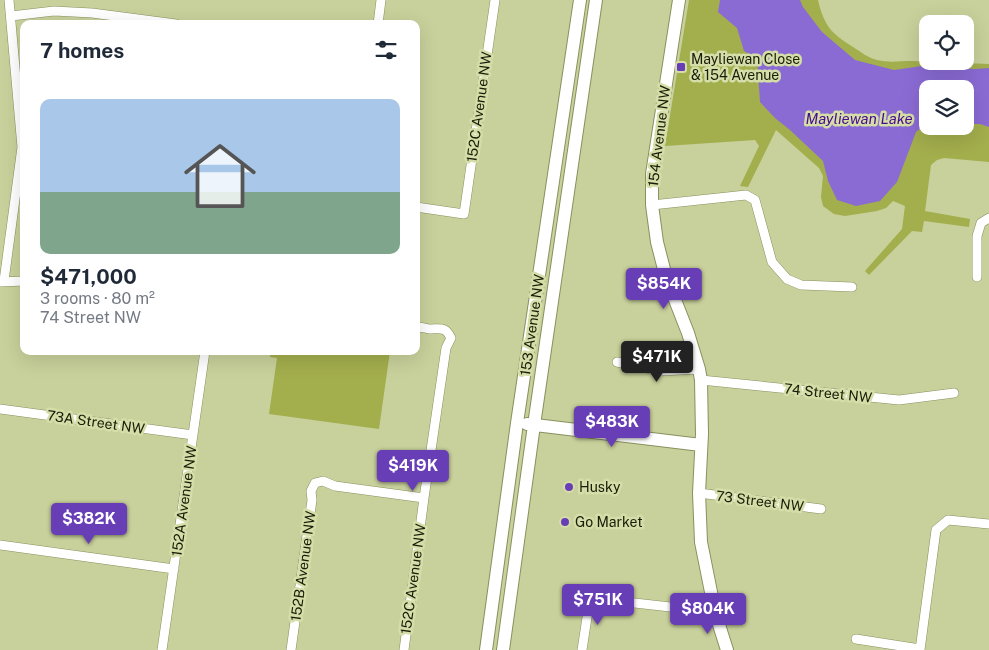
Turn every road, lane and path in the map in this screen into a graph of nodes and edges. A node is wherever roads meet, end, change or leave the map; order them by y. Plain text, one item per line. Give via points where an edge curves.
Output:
1 (9, 0) edge
2 (381, 0) edge
3 (494, 0) edge
4 (580, 0) edge
5 (596, 0) edge
6 (679, 0) edge
7 (11, 16) junction
8 (145, 20) edge
9 (378, 20) edge
10 (20, 114) edge
11 (20, 166) edge
12 (652, 205) junction
13 (420, 208) edge
14 (985, 221) edge
15 (977, 277) dead end
16 (20, 281) edge
17 (2, 282) edge
18 (852, 287) dead end
19 (420, 328) edge
20 (204, 355) edge
21 (617, 362) dead end
22 (700, 375) junction
23 (954, 393) dead end
24 (0, 409) edge
25 (517, 423) junction
26 (534, 425) junction
27 (193, 435) junction
28 (701, 445) junction
29 (699, 493) junction
30 (424, 498) junction
31 (821, 509) dead end
32 (989, 524) edge
33 (0, 545) edge
34 (174, 569) junction
35 (715, 612) junction
36 (856, 639) dead end
37 (920, 649) edge
38 (162, 650) edge
39 (291, 650) edge
40 (404, 650) edge
41 (486, 650) edge
42 (503, 650) edge
43 (582, 650) edge
44 (727, 650) edge

1 - 7 street
2 - 9 street
3 - 13 street, 152C Avenue NW via 464,214
4 - 25 main road, 153 Avenue NW
5 - 26 main road, 153 Avenue NW
6 - 12 main road, 154 Avenue NW via 652,174
7 - 8 street via 54,11
7 - 10 street
11 - 17 street
12 - 18 street via 746,195 754,200 772,262 787,278 801,285
12 - 22 main road, 154 Avenue NW via 656,242
14 - 15 street via 977,236
16 - 17 street
19 - 30 street, 152C Avenue NW via 441,328 448,331 451,338 446,348
20 - 27 street, 152A Avenue NW
21 - 22 street, 74 Street NW
22 - 23 street, 74 Street NW via 899,400
22 - 28 main road, 154 Avenue NW
24 - 27 street, 73A Street NW
25 - 26 main road
25 - 41 main road, 153 Avenue NW
26 - 28 main road
26 - 42 main road, 153 Avenue NW
27 - 34 street, 152A Avenue NW
28 - 29 main road, 154 Avenue NW
29 - 31 street, 73 Street NW
29 - 35 main road, 154 Avenue NW via 701,542
30 - 39 street, 152B Avenue NW via 315,483 311,491
30 - 40 street, 152C Avenue NW
32 - 37 street via 948,520 936,530
33 - 34 street
34 - 38 street, 152A Avenue NW
35 - 43 street via 590,598
35 - 44 main road, 154 Avenue NW
36 - 37 street

